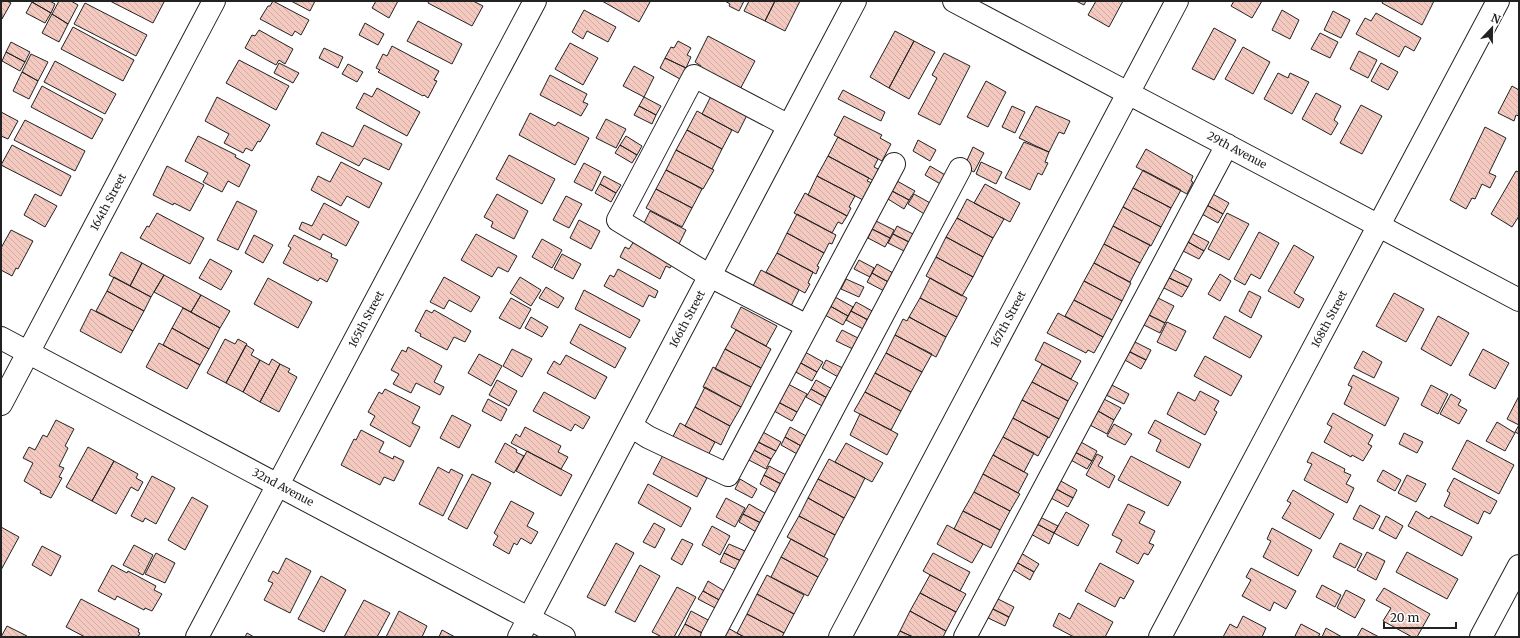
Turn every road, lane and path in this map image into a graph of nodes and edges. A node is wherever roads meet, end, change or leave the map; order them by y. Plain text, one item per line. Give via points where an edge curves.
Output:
1 (214, 1) edge
2 (535, 1) edge
3 (854, 1) edge
4 (954, 1) edge
5 (1177, 1) edge
6 (1498, 1) edge
7 (1128, 93) junction
8 (788, 126) junction
9 (1227, 145) junction
10 (894, 164) dead end
11 (960, 169) dead end
12 (1378, 226) junction
13 (710, 276) junction
14 (1519, 300) edge
15 (807, 326) junction
16 (1, 338) edge
17 (28, 352) junction
18 (1, 404) edge
19 (630, 426) junction
20 (278, 484) junction
21 (1519, 566) edge
22 (524, 628) edge
23 (197, 637) edge
24 (564, 637) edge
25 (712, 637) edge
26 (840, 637) edge
27 (966, 637) edge
28 (1160, 637) edge
29 (1481, 637) edge

1 - 17 street, 164th Street
2 - 20 street, 165th Street
3 - 8 street, 166th Street
4 - 7 street, 29th Avenue
5 - 7 street, 167th Street
6 - 12 street, 168th Street
7 - 9 street, 29th Avenue
7 - 26 street, 167th Street
8 - 13 street, 166th Street
8 - 13 street via 694,76 618,220
9 - 12 street, 29th Avenue
9 - 27 street
10 - 15 street
11 - 25 street
12 - 14 street, 29th Avenue
12 - 28 street, 168th Street
13 - 15 street
13 - 19 street, 166th Street
15 - 19 street via 728,475
16 - 17 street, 32nd Avenue
17 - 18 street, 164th Street
17 - 20 street, 32nd Avenue
19 - 22 street, 166th Street
20 - 22 street, 32nd Avenue
20 - 23 street, 165th Street
21 - 29 street
22 - 24 street, 32nd Avenue

